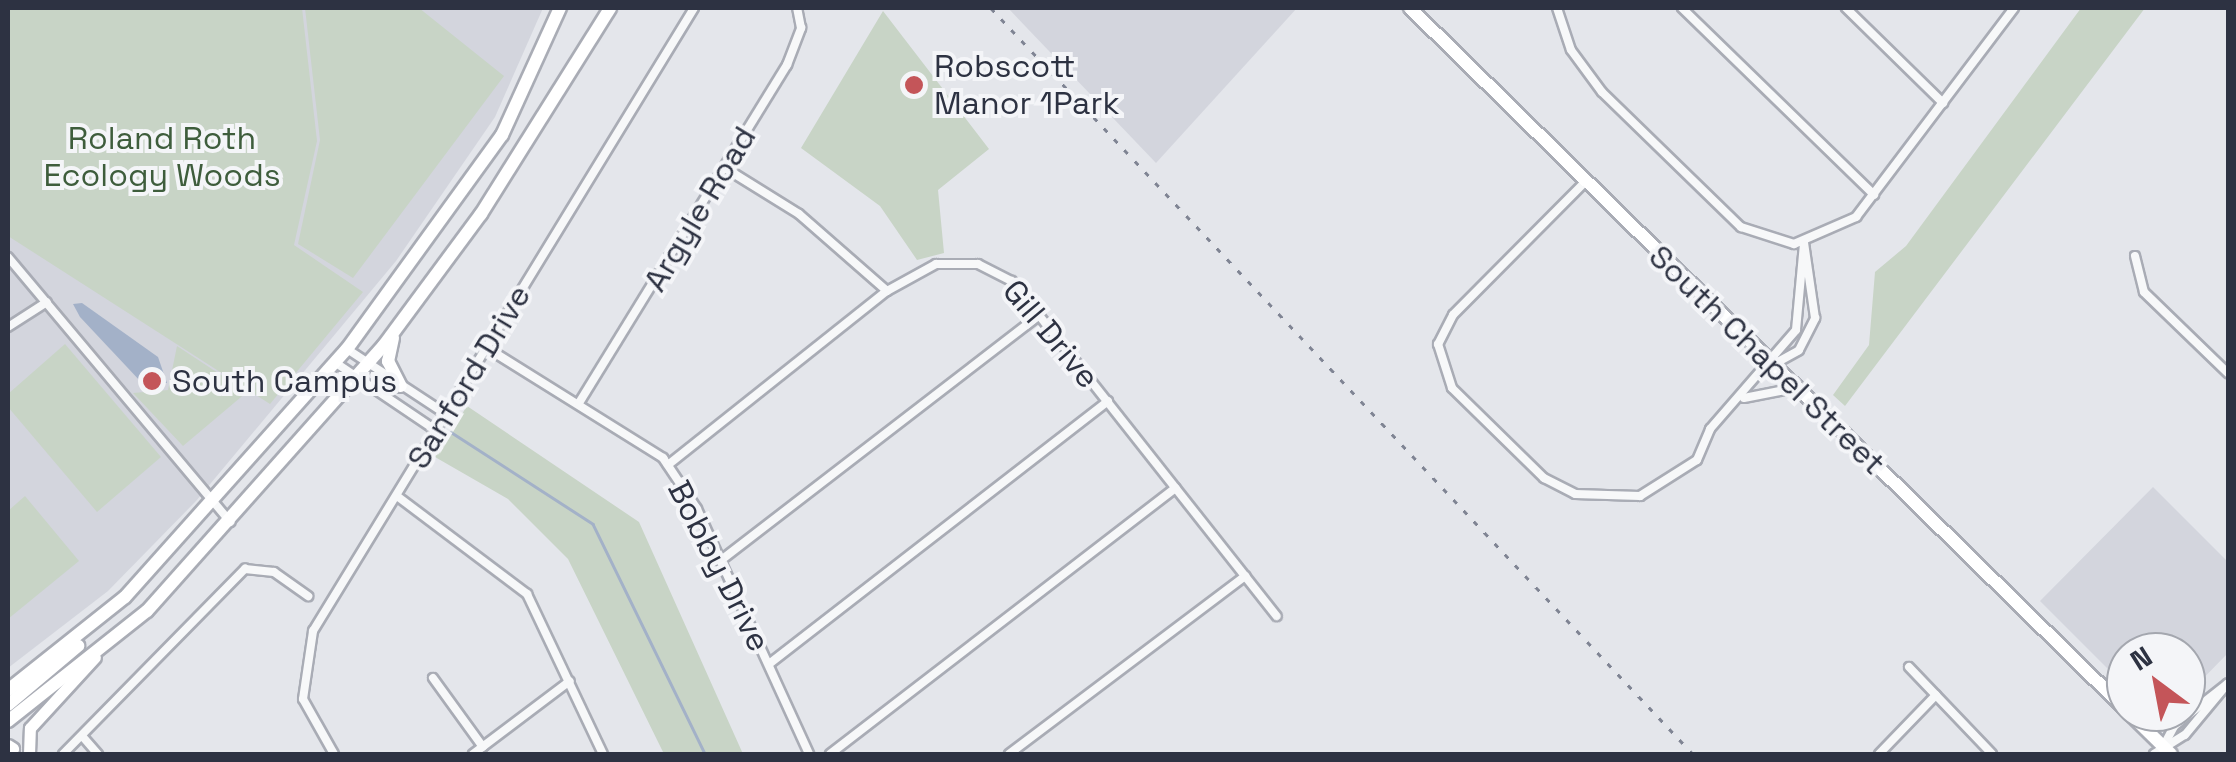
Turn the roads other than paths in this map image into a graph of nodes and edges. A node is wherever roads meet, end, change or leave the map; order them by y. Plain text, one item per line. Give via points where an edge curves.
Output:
1 (560, 8) edge
2 (610, 8) edge
3 (694, 8) edge
4 (797, 8) edge
5 (1410, 8) edge
6 (1557, 8) edge
7 (1682, 8) edge
8 (1846, 8) edge
9 (2011, 9) edge
10 (1943, 102) junction
11 (725, 168) junction
12 (1585, 182) junction
13 (1874, 195) junction
14 (1804, 243) junction
15 (2135, 256) dead end
16 (8, 257) edge
17 (887, 291) junction
18 (47, 302) junction
19 (1040, 315) junction
20 (8, 327) edge
21 (394, 332) junction
22 (487, 348) junction
23 (348, 349) junction
24 (336, 363) junction
25 (366, 364) junction
26 (1772, 366) junction
27 (2228, 372) edge
28 (355, 376) junction
29 (401, 386) junction
30 (1795, 388) junction
31 (1740, 399) junction
32 (1108, 401) junction
33 (579, 403) junction
34 (446, 414) junction
35 (436, 431) junction
36 (668, 465) junction
37 (1176, 488) junction
38 (397, 496) junction
39 (216, 503) junction
40 (230, 522) junction
41 (720, 561) junction
42 (1245, 576) junction
43 (308, 596) dead end
44 (125, 597) junction
45 (1277, 616) dead end
46 (95, 657) junction
47 (769, 664) junction
48 (1909, 667) dead end
49 (432, 678) dead end
50 (570, 681) junction
51 (2228, 684) edge
52 (8, 690) edge
53 (2106, 691) edge
54 (1936, 695) junction
55 (8, 705) edge
56 (8, 721) edge
57 (2145, 732) edge
58 (83, 737) junction
59 (483, 747) junction
60 (2163, 752) edge
61 (29, 754) edge
62 (63, 754) edge
63 (98, 754) edge
64 (334, 754) edge
65 (474, 754) edge
66 (603, 754) edge
67 (809, 754) edge
68 (830, 754) edge
69 (1010, 754) edge
70 (1879, 754) edge
71 (1992, 754) edge

1 - 23 main road via 502,135
2 - 21 main road
3 - 22 street, Sanford Drive
4 - 11 street, Argyle Road via 787,65
5 - 12 main road, South Chapel Street
6 - 14 street via 1594,83 1734,221 1772,242
7 - 13 street
8 - 10 street
9 - 10 street
10 - 13 street
11 - 17 street via 798,214
11 - 33 street, Argyle Road
12 - 26 main road, South Chapel Street
12 - 31 street via 1446,324 1438,355 1446,382 1544,478 1612,500 1682,476
13 - 14 street via 1840,229
14 - 26 street via 1800,318
14 - 26 street via 1815,318 1799,350
15 - 27 street via 2144,292
16 - 18 street
17 - 19 street, Gill Drive via 936,264 978,264 1012,281
17 - 36 street, Gill Drive
18 - 20 street
18 - 39 street
19 - 32 street, Gill Drive
19 - 41 street
21 - 25 main road
21 - 29 main road via 388,361
22 - 33 street, Bobby Drive
22 - 34 street, Sanford Drive
23 - 24 main road
23 - 25 street
24 - 28 street
24 - 39 main road
25 - 28 main road
25 - 29 street
26 - 30 main road, South Chapel Street
26 - 31 street
28 - 35 street
28 - 40 main road
29 - 34 street
30 - 31 street
30 - 53 main road, South Chapel Street
32 - 37 street, Gill Drive
32 - 47 street
33 - 36 street, Bobby Drive
34 - 35 street, Sanford Drive
35 - 38 street, Sanford Drive
36 - 41 street, Bobby Drive
37 - 42 street, Gill Drive
37 - 68 street
38 - 50 street via 516,581 550,628
38 - 64 street, Sanford Drive via 305,649 303,699
39 - 40 street
39 - 44 main road
40 - 46 main road
41 - 47 street, Bobby Drive
42 - 45 street, Gill Drive
42 - 69 street
43 - 58 street via 274,572 245,570
44 - 52 main road
44 - 55 main road
46 - 56 main road
46 - 61 street via 30,728
47 - 67 street, Bobby Drive
48 - 54 street
49 - 59 street
50 - 59 street
50 - 66 street
51 - 60 street via 2188,713
54 - 70 street
54 - 71 street
57 - 60 main road, South Chapel Street
58 - 62 street
58 - 63 street
59 - 65 street

